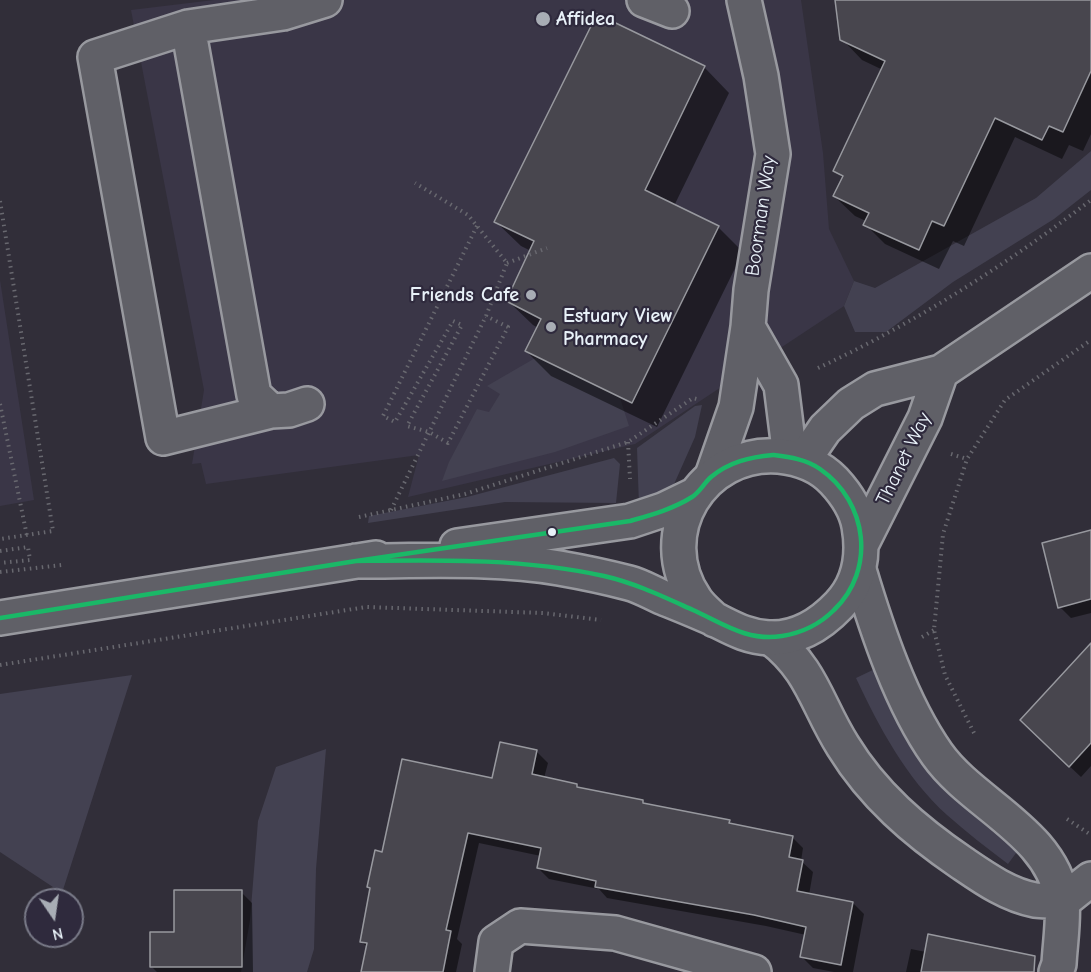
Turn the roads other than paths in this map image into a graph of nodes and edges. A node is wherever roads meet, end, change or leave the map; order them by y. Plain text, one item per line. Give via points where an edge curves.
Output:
1 (325, 0) edge
2 (744, 0) edge
3 (188, 27) junction
4 (1091, 271) edge
5 (748, 327) junction
6 (941, 372) junction
7 (307, 404) dead end
8 (271, 411) junction
9 (796, 459) junction
10 (703, 485) junction
11 (861, 557) junction
12 (356, 561) junction
13 (0, 618) edge
14 (715, 620) junction
15 (771, 638) junction
16 (1091, 879) edge
17 (1062, 902) junction
18 (492, 972) edge
19 (754, 972) edge
20 (1056, 972) edge

1 - 3 main road via 283,13
2 - 5 main road, Boorman Way via 773,154
3 - 8 main road via 254,395
3 - 8 main road via 95,57 163,438
4 - 6 main road, Thanet Way
5 - 9 main road via 781,385
5 - 10 main road, Boorman Way via 736,407
6 - 9 main road, Thanet Way via 875,389 861,397
6 - 11 main road, Thanet Way via 925,418
7 - 8 main road
9 - 10 main road, Thanet Way via 762,455 735,461
9 - 11 main road, Thanet Way via 826,474 845,494 857,517
10 - 12 main road, Thanet Way via 663,510 630,521
10 - 14 main road, Thanet Way via 682,521 678,548 683,576 691,592
11 - 15 main road, Thanet Way via 847,597 826,619 800,633
11 - 17 main road via 904,696 923,734 958,780 1039,851 1055,876
12 - 13 main road, Thanet Way
12 - 14 main road, Thanet Way via 558,567 632,584
14 - 15 main road, Thanet Way via 741,633
15 - 17 main road via 805,674 855,765 912,826 997,885 1034,900
16 - 17 main road
17 - 20 main road
18 - 19 main road via 496,942 520,926 615,933

